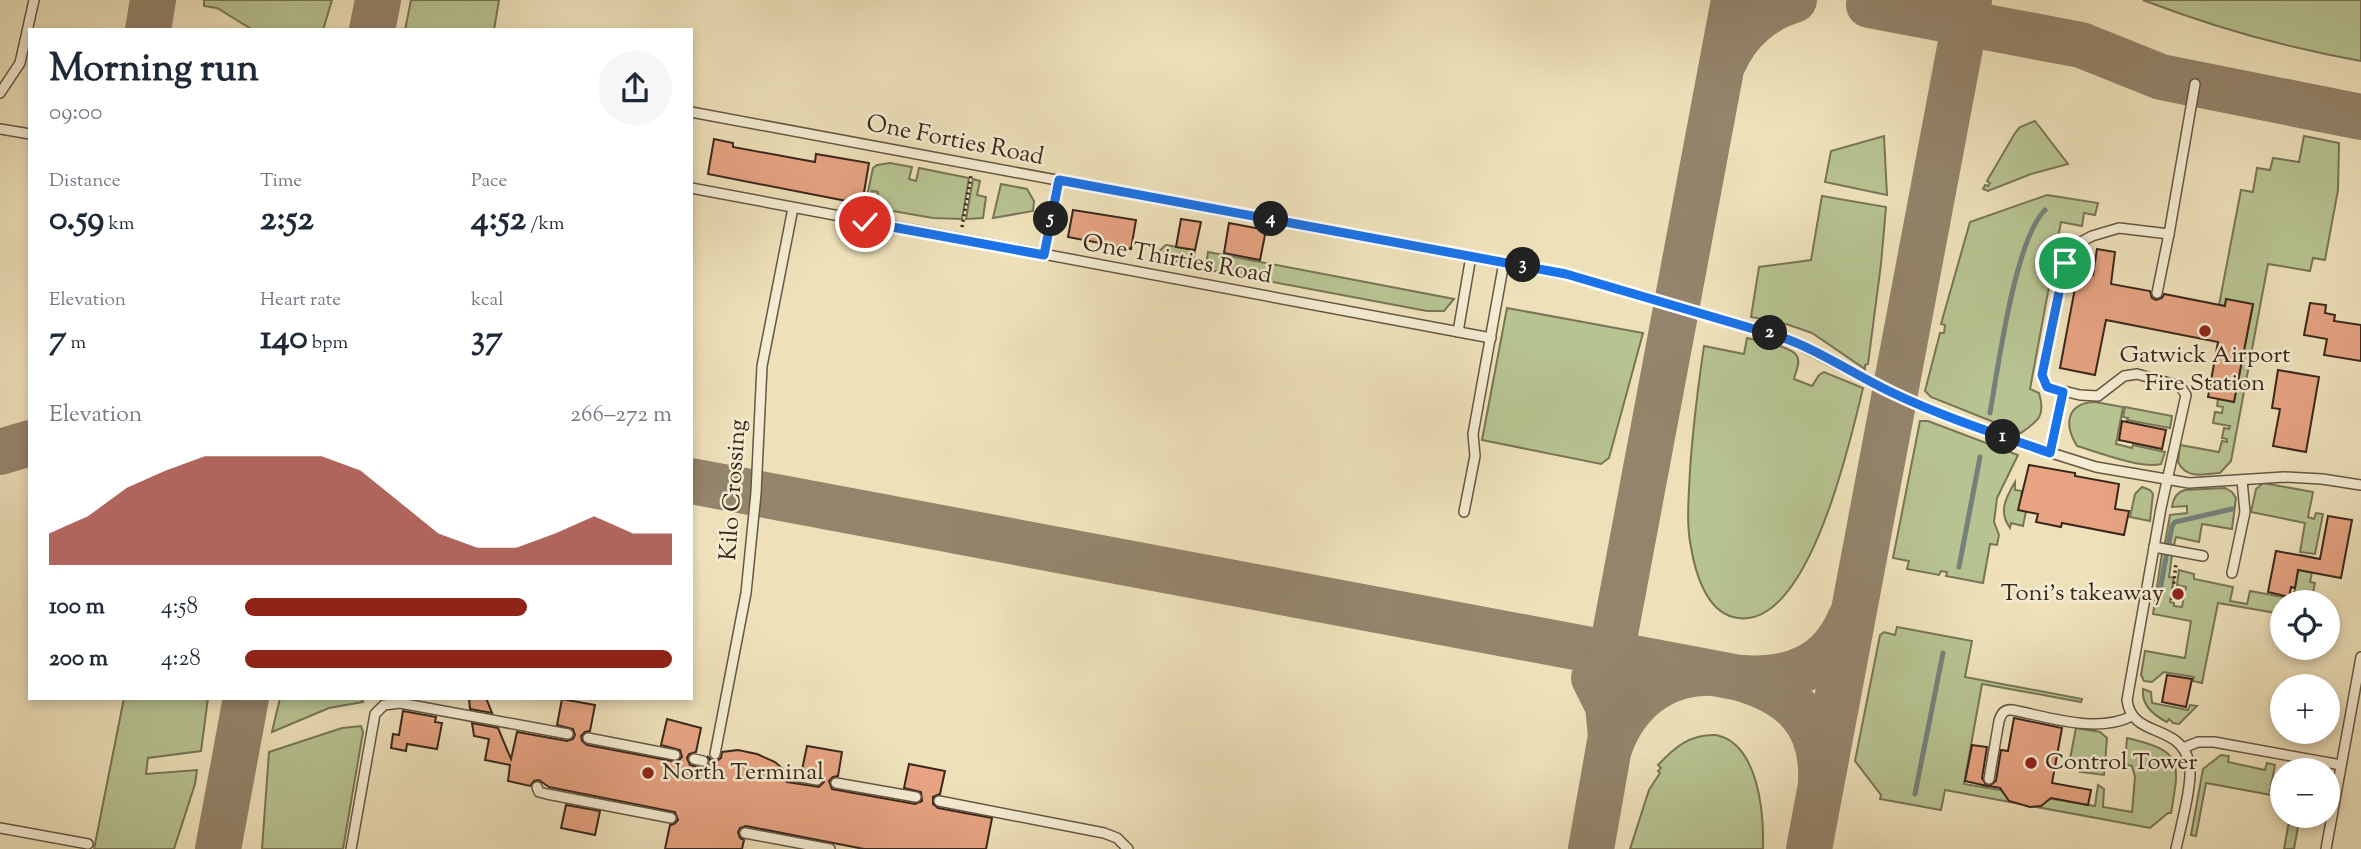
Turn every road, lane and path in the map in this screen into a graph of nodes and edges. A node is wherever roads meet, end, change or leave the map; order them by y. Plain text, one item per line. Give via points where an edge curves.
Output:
1 (34, 0) edge
2 (2196, 84) dead end
3 (0, 93) edge
4 (693, 112) edge
5 (0, 129) edge
6 (28, 134) edge
7 (974, 164) junction
8 (1059, 180) junction
9 (693, 188) edge
10 (793, 208) junction
11 (2169, 234) junction
12 (960, 239) junction
13 (1044, 255) junction
14 (1471, 256) junction
15 (1504, 262) junction
16 (2157, 293) dead end
17 (1458, 332) junction
18 (1491, 338) junction
19 (2063, 392) junction
20 (2050, 453) junction
21 (2242, 480) junction
22 (2167, 481) junction
23 (2361, 485) edge
24 (1464, 512) dead end
25 (2154, 547) junction
26 (2179, 551) junction
27 (2203, 556) dead end
28 (2232, 573) dead end
29 (2172, 600) dead end
30 (2361, 657) edge
31 (2132, 716) junction
32 (568, 734) dead end
33 (588, 738) dead end
34 (2183, 748) junction
35 (715, 754) dead end
36 (675, 755) dead end
37 (2341, 765) junction
38 (789, 775) dead end
39 (1989, 779) dead end
40 (817, 780) dead end
41 (836, 783) dead end
42 (537, 787) dead end
43 (916, 797) dead end
44 (939, 801) dead end
45 (671, 818) dead end
46 (0, 828) edge
47 (745, 833) dead end
48 (88, 844) dead end
49 (351, 849) edge
50 (830, 849) edge
51 (1128, 849) edge
52 (2176, 849) edge
53 (2326, 849) edge

1 - 3 lane via 20,63
2 - 11 lane
4 - 7 lane, One Forties Road
5 - 6 lane
7 - 8 lane, One Forties Road
7 - 12 path
8 - 13 lane
8 - 14 lane, One Forties Road
9 - 10 lane, One Thirties Road
10 - 12 lane, One Thirties Road
10 - 35 lane, Kilo Crossing via 761,380 756,493 744,603
11 - 16 lane
11 - 19 lane via 2115,229 2073,248 2064,269 2042,375 2047,387
12 - 13 lane, One Thirties Road
13 - 17 lane, One Thirties Road
14 - 15 lane, One Forties Road
14 - 17 lane
15 - 18 lane
15 - 20 lane, One Forties Road via 1578,277 1801,344 1931,410
17 - 18 lane, One Thirties Road
18 - 24 lane
19 - 20 lane
19 - 22 lane via 2098,396 2130,374 2180,386 2187,400
20 - 22 lane, One Forties Road
21 - 22 lane, One Forties Road
21 - 23 lane, One Forties Road via 2300,477
21 - 28 lane via 2245,512
22 - 25 lane
25 - 26 lane
25 - 31 lane via 2128,693
26 - 27 lane
26 - 29 path
30 - 37 lane
31 - 34 lane via 2175,738
31 - 39 lane via 2083,723 2006,710 1999,721
32 - 49 lane via 391,703 381,707 375,714
33 - 36 lane
34 - 37 lane via 2214,742
34 - 52 lane via 2190,770
37 - 53 lane
38 - 40 lane
41 - 43 lane
42 - 45 lane via 547,794
44 - 51 lane via 1104,833
46 - 48 lane
47 - 50 lane

